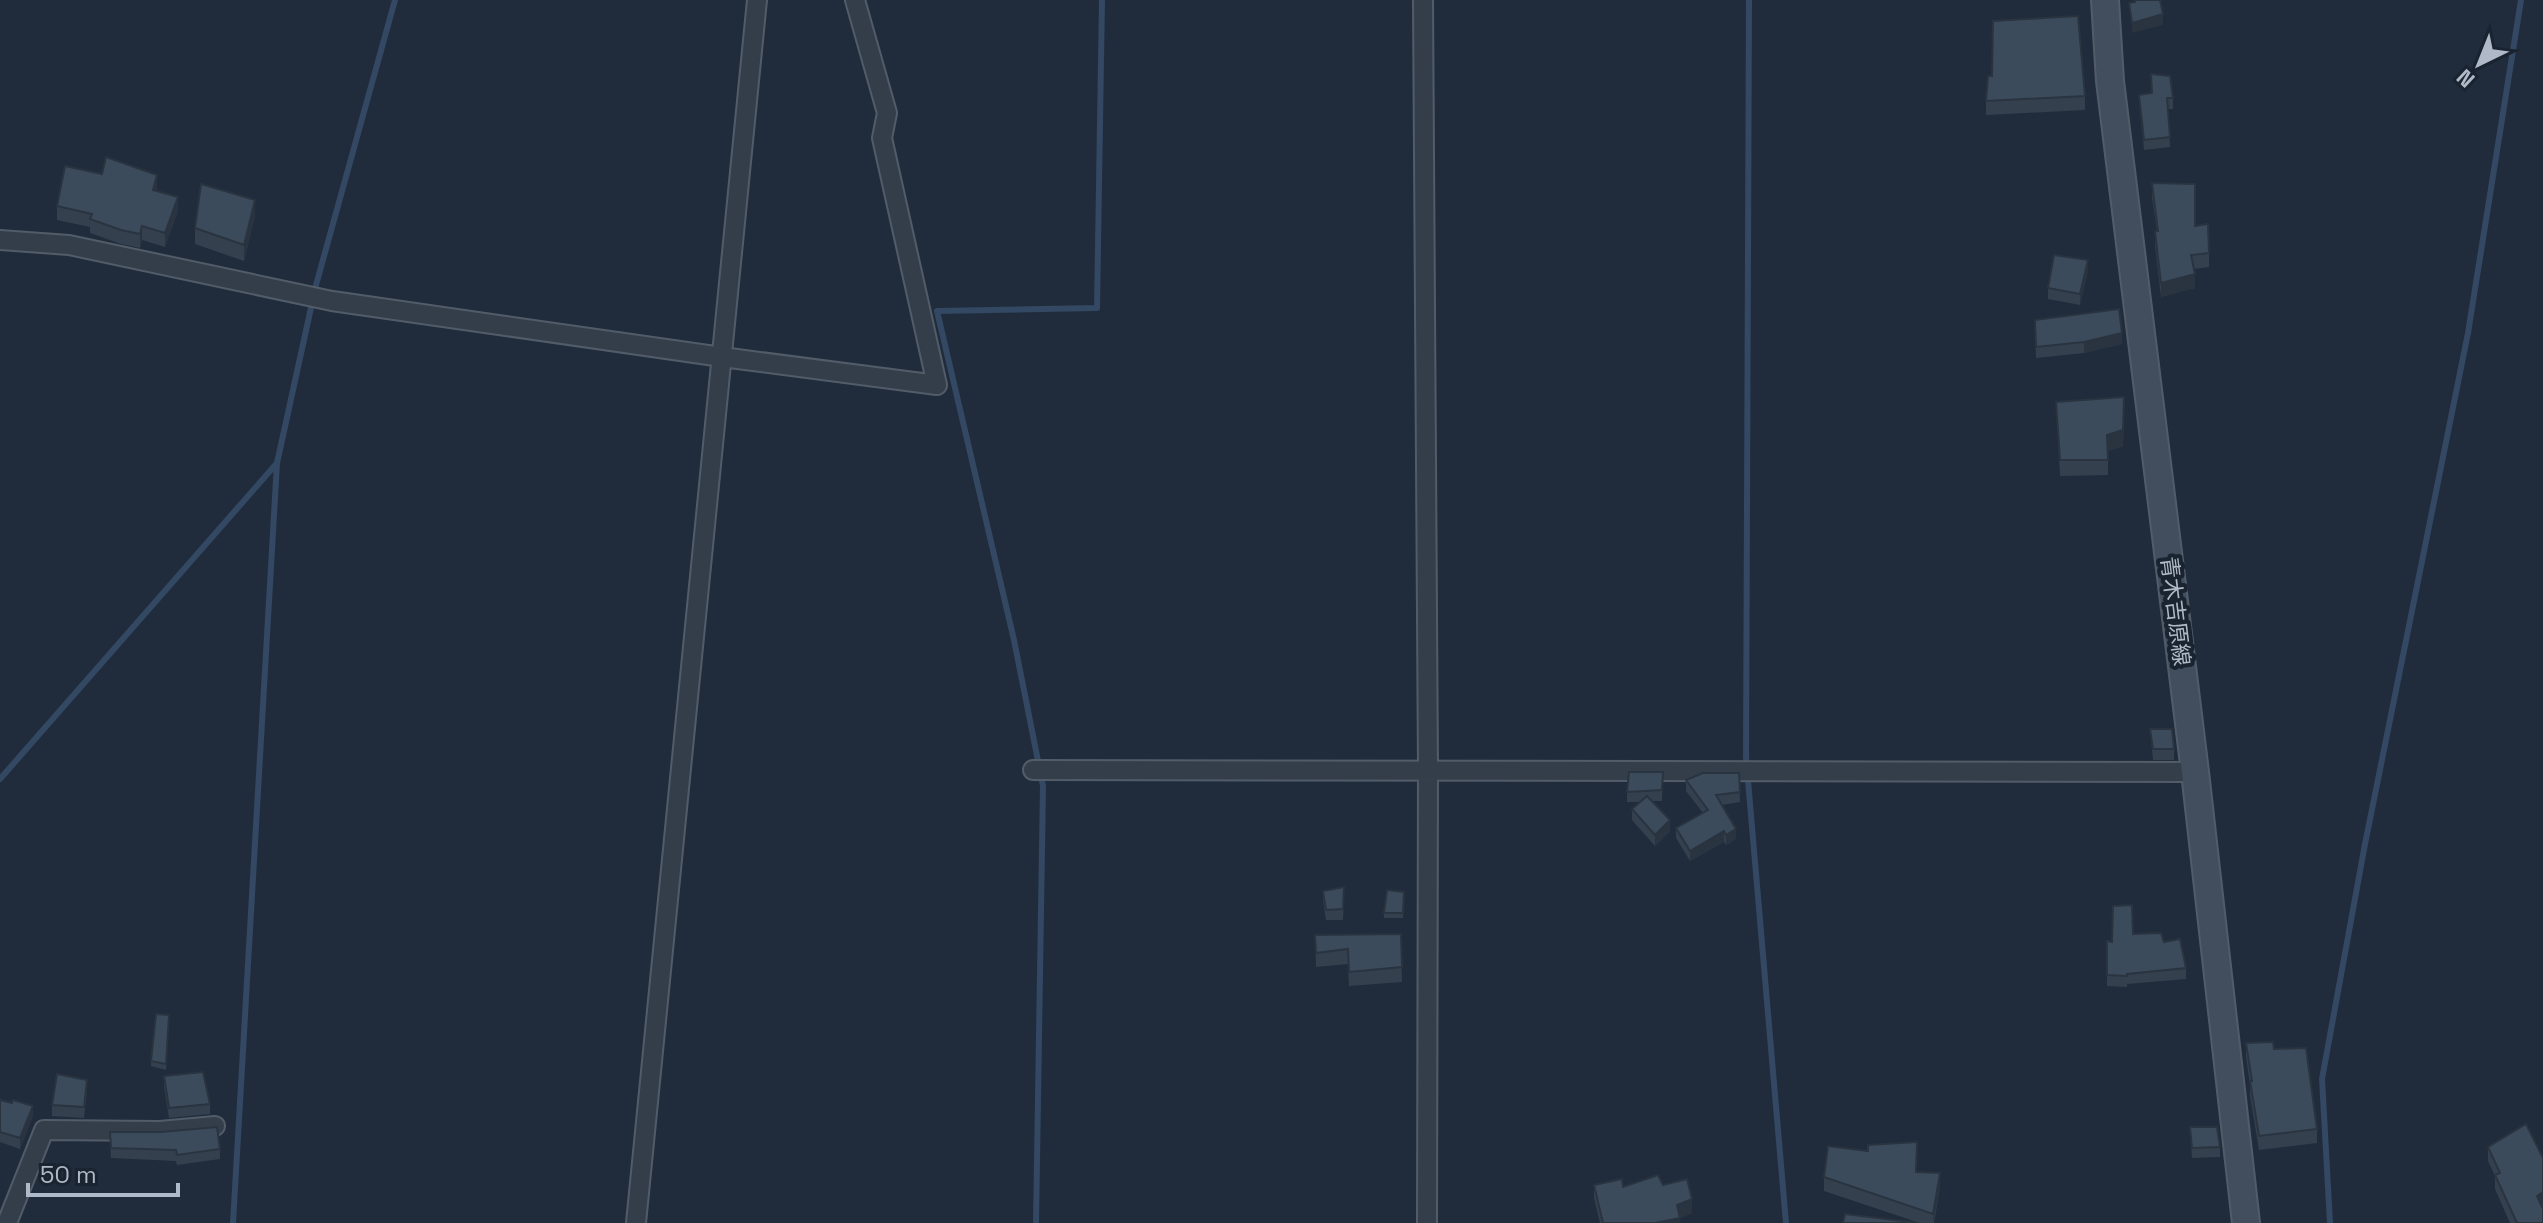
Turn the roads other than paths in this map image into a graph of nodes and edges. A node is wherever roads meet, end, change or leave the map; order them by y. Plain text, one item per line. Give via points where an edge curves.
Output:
1 (757, 0) edge
2 (855, 0) edge
3 (1423, 0) edge
4 (2105, 0) edge
5 (0, 240) edge
6 (722, 357) junction
7 (1033, 770) dead end
8 (1428, 770) junction
9 (2195, 772) junction
10 (215, 1126) edge
11 (7, 1223) edge
12 (636, 1223) edge
13 (1427, 1223) edge
14 (2246, 1223) edge

1 - 6 street
2 - 6 street via 887,113 882,138 937,385
3 - 8 street
4 - 9 main road, 青木吉原線 via 2112,96
5 - 6 street via 69,245 332,301
6 - 12 street
7 - 8 street
8 - 9 street
8 - 13 street
9 - 14 main road, 青木吉原線
10 - 11 street via 44,1130

